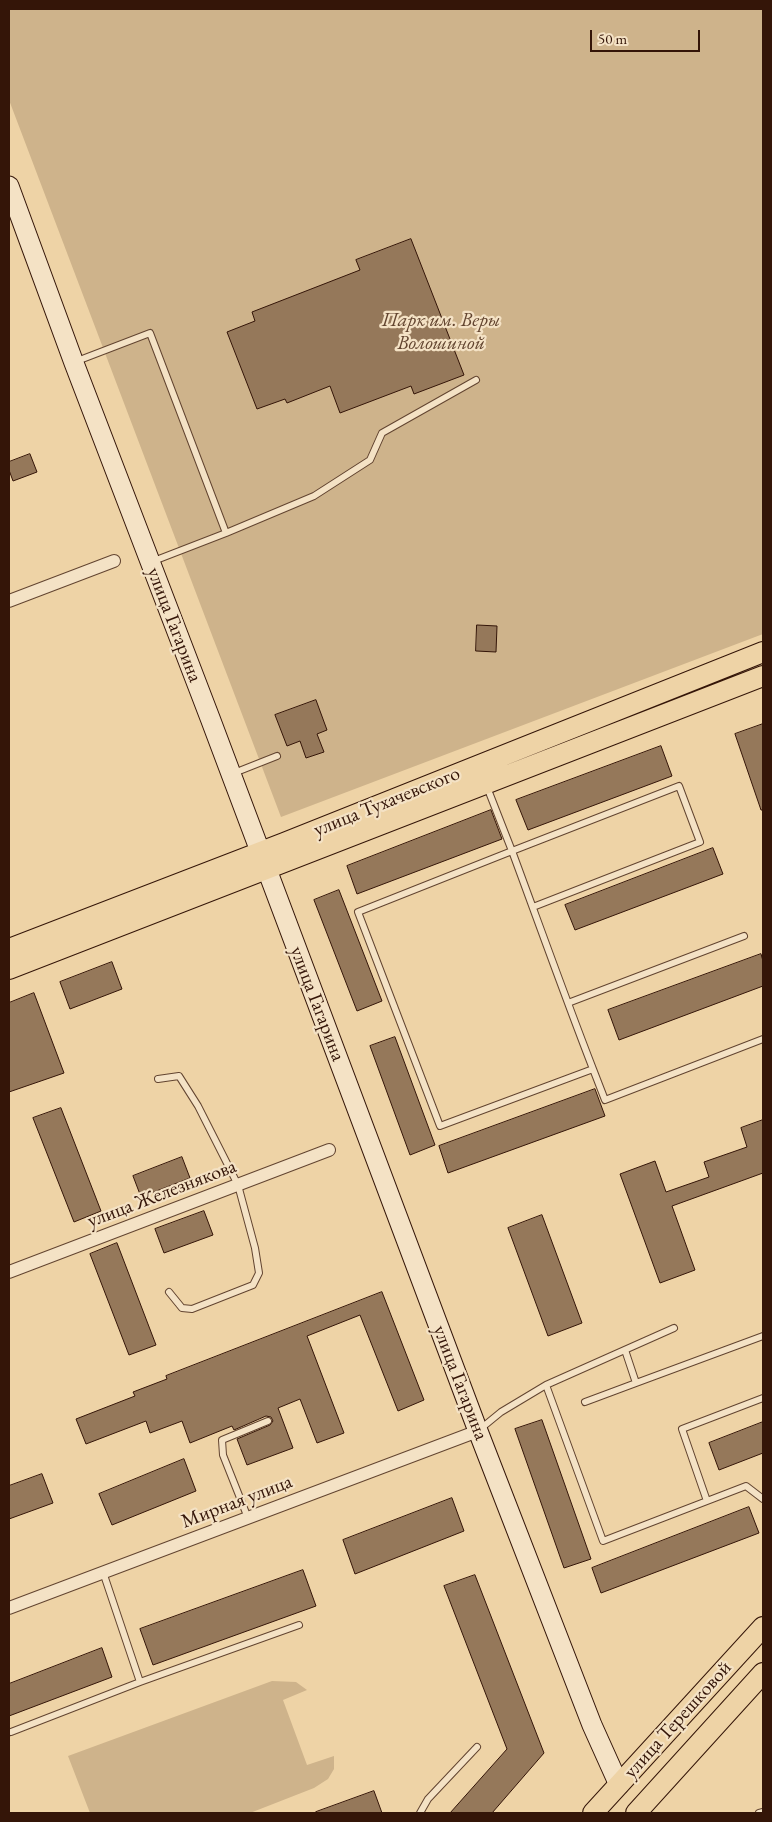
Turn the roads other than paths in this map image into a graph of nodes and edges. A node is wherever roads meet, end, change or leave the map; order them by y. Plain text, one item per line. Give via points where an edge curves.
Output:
1 (9, 186) edge
2 (74, 362) junction
3 (476, 380) dead end
4 (226, 533) junction
5 (114, 561) dead end
6 (150, 562) junction
7 (9, 601) edge
8 (763, 652) edge
9 (763, 676) edge
10 (277, 756) dead end
11 (230, 774) junction
12 (483, 775) junction
13 (512, 851) junction
14 (263, 861) junction
15 (533, 907) junction
16 (744, 936) dead end
17 (9, 949) edge
18 (9, 969) edge
19 (568, 1004) junction
20 (763, 1039) edge
21 (593, 1069) junction
22 (158, 1079) dead end
23 (329, 1150) dead end
24 (238, 1185) junction
25 (9, 1272) edge
26 (169, 1292) dead end
27 (674, 1328) dead end
28 (763, 1336) edge
29 (625, 1350) junction
30 (636, 1383) junction
31 (546, 1385) junction
32 (763, 1398) edge
33 (585, 1402) dead end
34 (268, 1421) dead end
35 (478, 1431) junction
36 (763, 1500) edge
37 (707, 1501) junction
38 (248, 1518) junction
39 (103, 1572) junction
40 (9, 1608) edge
41 (299, 1625) dead end
42 (763, 1627) edge
43 (763, 1673) edge
44 (140, 1682) junction
45 (10, 1732) dead end
46 (477, 1748) dead end
47 (619, 1785) junction
48 (639, 1812) edge
49 (763, 1812) edge
50 (420, 1813) edge
51 (593, 1813) edge
52 (759, 1813) edge

1 - 2 street, улица Гагарина
2 - 4 lane via 150,334
2 - 6 street, улица Гагарина
3 - 4 lane via 382,433 370,460 314,496
4 - 6 lane
5 - 7 street
6 - 11 street, улица Гагарина
8 - 12 main road, улица Тухачевского
9 - 12 main road, улица Тухачевского
10 - 11 lane
11 - 14 street, улица Гагарина
12 - 13 lane
12 - 14 main road, улица Тухачевского
13 - 15 lane
13 - 15 lane via 679,786 700,842
13 - 21 lane via 358,912 440,1126
14 - 17 main road, улица Тухачевского
14 - 18 main road, улица Тухачевского
14 - 35 street, улица Гагарина
15 - 19 lane
16 - 19 lane
19 - 21 lane
20 - 21 lane via 605,1100
22 - 24 lane via 179,1076
23 - 24 street, улица Железнякова
24 - 25 street, улица Железнякова
24 - 26 lane via 259,1273 253,1286 192,1309 182,1308
27 - 29 lane
28 - 30 lane
29 - 30 lane
29 - 31 lane
30 - 33 lane
31 - 35 lane via 501,1412
31 - 37 lane via 603,1541
32 - 37 lane via 682,1429
34 - 38 lane via 222,1440 223,1455
35 - 38 street, Мирная улица
35 - 47 street, улица Гагарина via 592,1725
36 - 37 lane via 746,1486
38 - 39 street, Мирная улица
39 - 40 street, Мирная улица
39 - 44 lane
41 - 44 lane
42 - 47 main road, улица Терешковой
43 - 48 main road, улица Терешковой
44 - 45 lane
46 - 50 lane via 428,1800
47 - 48 main road, улица Гагарина
47 - 51 main road, улица Терешковой
49 - 52 lane

